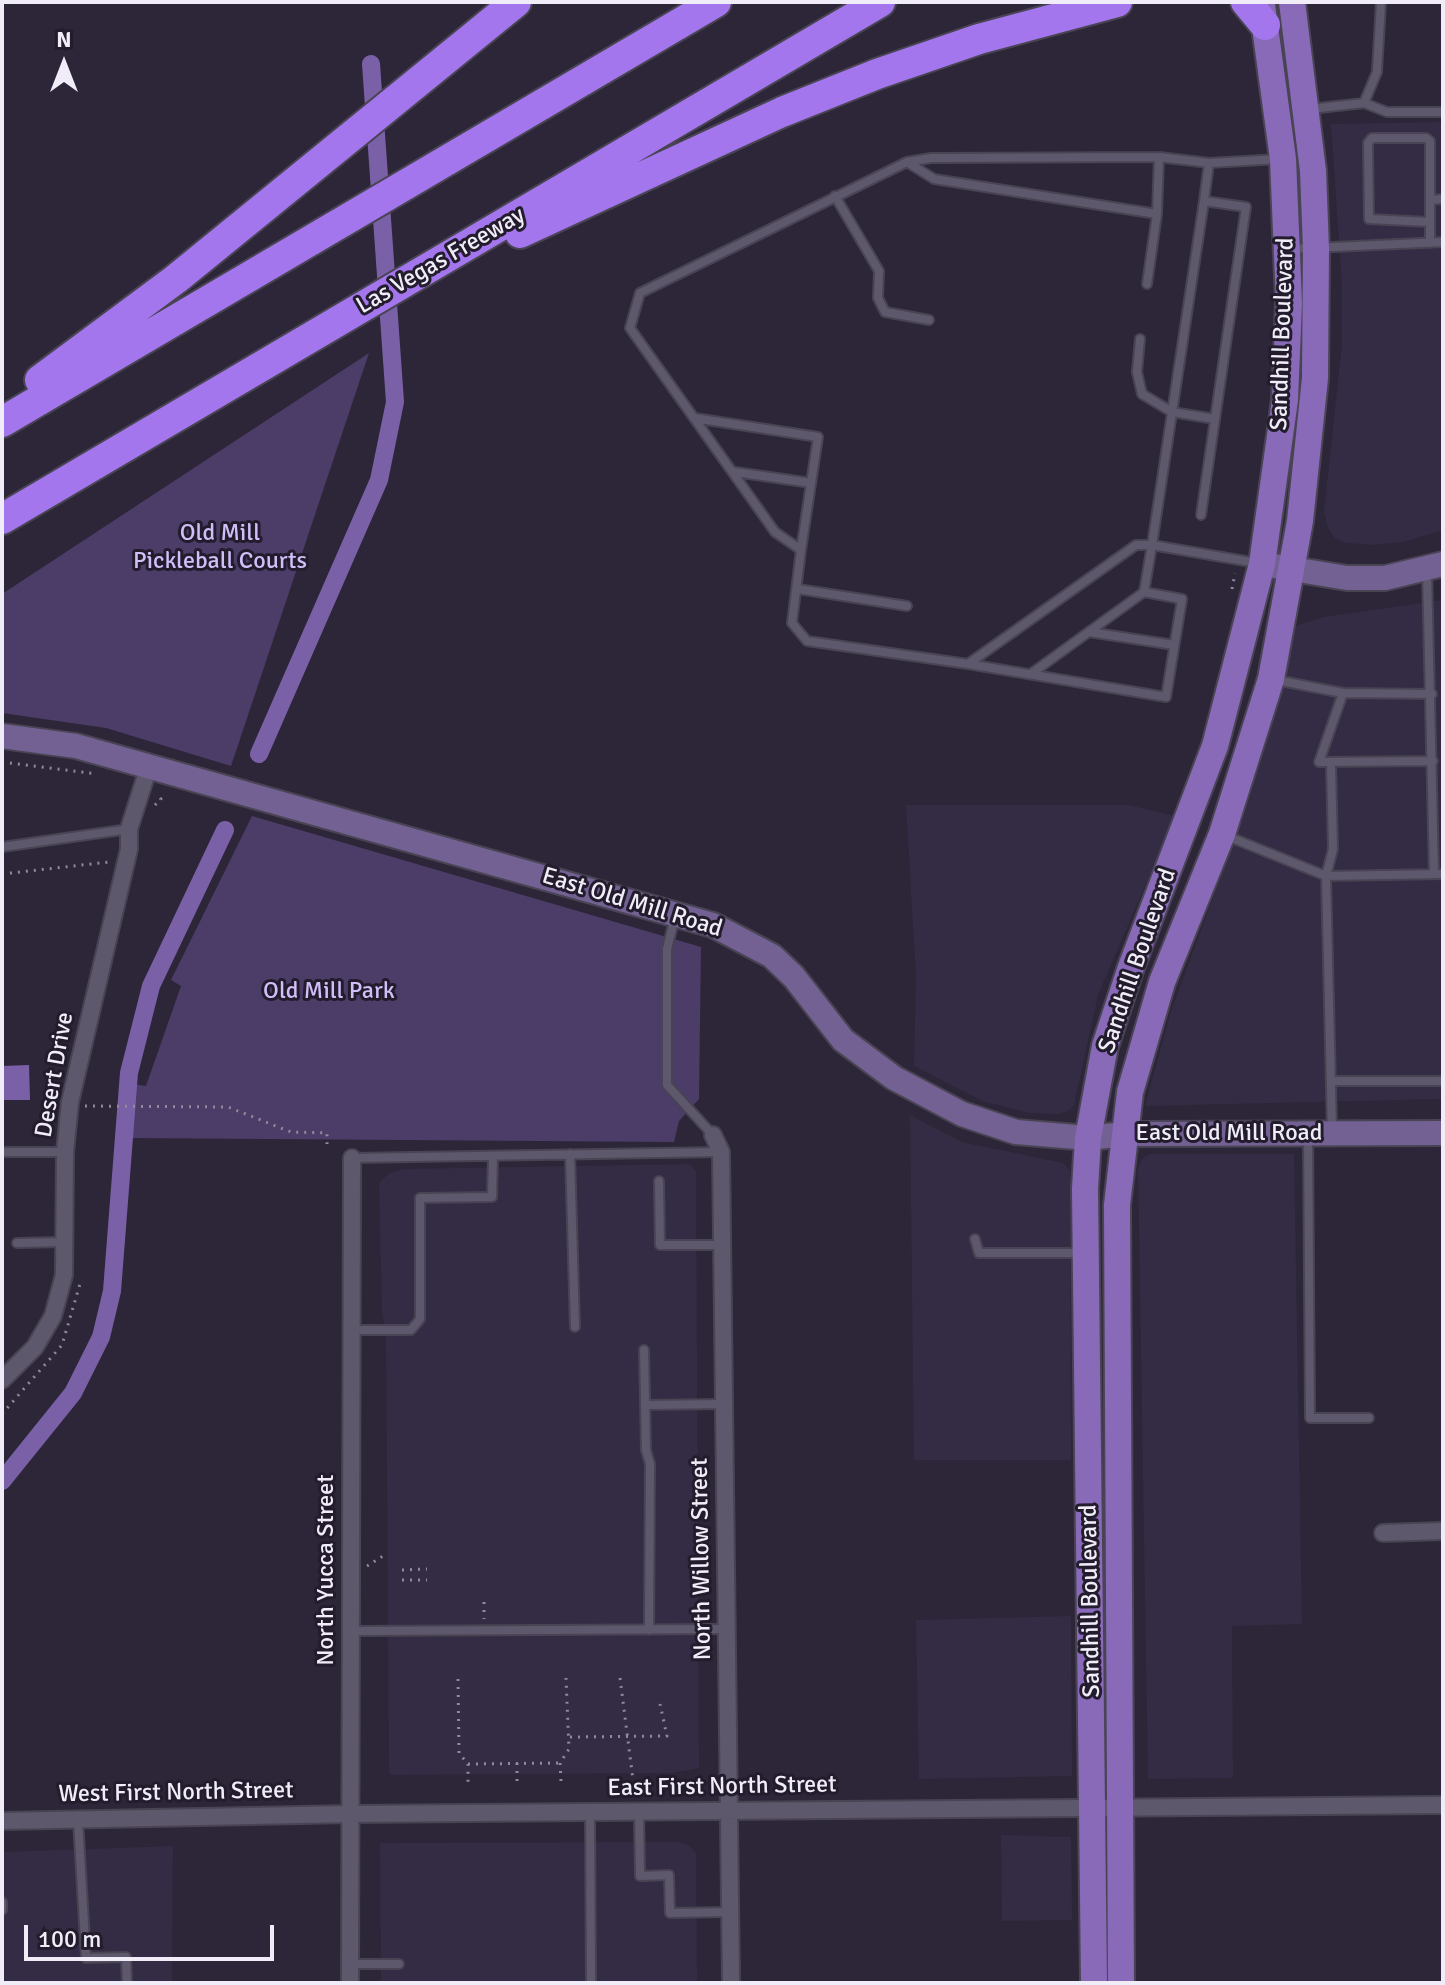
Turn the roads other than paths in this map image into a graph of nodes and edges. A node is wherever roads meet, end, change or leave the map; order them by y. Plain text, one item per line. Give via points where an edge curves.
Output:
1 (516, 2) edge
2 (716, 2) edge
3 (880, 2) edge
4 (1117, 2) edge
5 (1292, 2) edge
6 (1381, 2) edge
7 (1258, 10) edge
8 (1364, 103) junction
9 (1305, 109) junction
10 (1278, 112) junction
11 (1443, 112) edge
12 (1159, 157) junction
13 (1283, 159) junction
14 (907, 162) junction
15 (1209, 163) junction
16 (835, 196) junction
17 (1443, 199) edge
18 (1430, 200) junction
19 (1204, 201) junction
20 (1157, 214) junction
21 (1430, 222) junction
22 (1443, 242) edge
23 (1430, 243) junction
24 (1288, 249) junction
25 (1316, 249) junction
26 (415, 278) junction
27 (1147, 284) dead end
28 (929, 320) dead end
29 (1140, 339) dead end
30 (2, 406) edge
31 (1172, 412) junction
32 (694, 418) junction
33 (1215, 419) junction
34 (2, 422) edge
35 (735, 472) junction
36 (811, 483) junction
37 (1201, 515) dead end
38 (2, 519) edge
39 (1152, 545) junction
40 (801, 550) junction
41 (1262, 564) junction
42 (1435, 567) edge
43 (1292, 570) junction
44 (798, 589) junction
45 (1144, 592) junction
46 (907, 606) dead end
47 (1089, 632) junction
48 (1174, 645) junction
49 (1430, 656) junction
50 (1443, 656) edge
51 (968, 664) junction
52 (1032, 673) junction
53 (1271, 679) junction
54 (1343, 693) junction
55 (1432, 694) junction
56 (2, 736) edge
57 (1433, 761) junction
58 (1331, 764) junction
59 (149, 766) junction
60 (129, 829) junction
61 (1222, 834) junction
62 (2, 847) edge
63 (1439, 874) edge
64 (1326, 876) junction
65 (676, 912) junction
66 (1331, 1081) junction
67 (1443, 1081) edge
68 (1320, 1133) junction
69 (1443, 1133) edge
70 (1125, 1134) junction
71 (713, 1135) joint
72 (1088, 1138) junction
73 (2, 1152) edge
74 (65, 1152) junction
75 (721, 1152) junction
76 (570, 1154) junction
77 (493, 1156) junction
78 (352, 1158) joint
79 (659, 1181) dead end
80 (975, 1239) dead end
81 (64, 1242) junction
82 (17, 1243) dead end
83 (722, 1245) junction
84 (1086, 1253) junction
85 (575, 1327) dead end
86 (351, 1330) junction
87 (644, 1350) dead end
88 (2, 1380) edge
89 (724, 1404) junction
90 (645, 1405) junction
91 (1369, 1418) dead end
92 (1088, 1420) junction
93 (1443, 1531) edge
94 (1383, 1533) dead end
95 (1118, 1554) junction
96 (726, 1629) junction
97 (649, 1630) junction
98 (351, 1631) junction
99 (1443, 1805) edge
100 (1106, 1807) junction
101 (729, 1811) junction
102 (590, 1812) junction
103 (639, 1812) junction
104 (350, 1814) junction
105 (78, 1819) junction
106 (2, 1821) edge
107 (2, 1902) edge
108 (2, 1910) edge
109 (730, 1912) junction
110 (350, 1964) junction
111 (399, 1964) dead end
112 (127, 1983) edge
113 (350, 1983) edge
114 (591, 1983) edge
115 (731, 1983) edge
116 (1094, 1983) edge
117 (1121, 1983) edge

1 - 30 highway via 176,279
2 - 34 highway
3 - 26 highway, Las Vegas Freeway
4 - 26 highway via 979,39 877,74
5 - 9 main road, Sandhill Boulevard
6 - 8 lane via 1377,72
7 - 10 main road, Sandhill Boulevard
8 - 9 lane
8 - 11 lane via 1387,112
9 - 10 main road
9 - 25 main road, Sandhill Boulevard
10 - 13 main road, Sandhill Boulevard
12 - 14 lane
12 - 15 lane
12 - 20 lane
13 - 15 lane
13 - 24 main road, Sandhill Boulevard
14 - 16 lane
14 - 20 lane via 934,179
15 - 19 lane
16 - 28 lane via 879,271 878,298 885,312
16 - 32 lane via 640,293 630,328
17 - 18 lane
18 - 21 lane
18 - 21 lane via 1430,141 1372,138 1369,219
19 - 31 lane
19 - 33 lane via 1246,207
20 - 27 lane
21 - 23 lane
22 - 23 lane
23 - 25 lane
24 - 25 lane
24 - 41 main road, Sandhill Boulevard via 1285,400
25 - 43 main road, Sandhill Boulevard via 1315,378
26 - 38 highway, Las Vegas Freeway
29 - 31 lane via 1137,372 1142,394
31 - 33 lane
31 - 39 lane
32 - 35 lane
32 - 36 lane via 818,437
33 - 37 lane
35 - 36 lane
35 - 40 lane via 775,532
36 - 40 lane
39 - 41 lane
39 - 45 lane
39 - 51 lane via 1136,545
40 - 44 lane
41 - 43 street
41 - 72 main road, Sandhill Boulevard via 1215,746 1105,1046
42 - 43 street via 1385,578
42 - 49 lane
43 - 53 main road, Sandhill Boulevard
44 - 46 lane
44 - 51 lane via 792,623 807,641
45 - 47 lane
45 - 48 lane via 1182,599
47 - 48 lane
47 - 52 lane
48 - 52 lane via 1166,697
49 - 50 lane
49 - 55 lane
51 - 52 lane
53 - 54 lane
53 - 61 main road, Sandhill Boulevard
54 - 55 lane
54 - 58 lane via 1319,762
55 - 57 lane
56 - 59 street, East Old Mill Road via 76,746
57 - 58 lane
57 - 63 lane
58 - 64 lane via 1333,849
59 - 60 street, Desert Drive
59 - 65 street, East Old Mill Road
60 - 62 lane
60 - 74 street, Desert Drive via 129,849 70,1102
61 - 64 lane
61 - 70 main road, Sandhill Boulevard via 1162,982 1130,1092
63 - 64 lane
64 - 66 lane
65 - 71 lane via 667,949 667,1085
65 - 72 street, East Old Mill Road via 772,956 843,1040 930,1098 1016,1132
66 - 67 lane
66 - 68 lane
68 - 69 street, East Old Mill Road
68 - 70 street, East Old Mill Road
68 - 91 lane via 1310,1418
70 - 72 street, East Old Mill Road
70 - 95 main road, Sandhill Boulevard via 1117,1205
71 - 75 street, North Willow Street
72 - 84 main road, Sandhill Boulevard
73 - 74 lane
74 - 81 street, Desert Drive
75 - 76 lane
75 - 83 street, North Willow Street
76 - 77 lane
76 - 85 lane
77 - 78 lane
77 - 86 lane via 492,1197 420,1198 420,1319 411,1330
78 - 86 street, North Yucca Street
79 - 83 lane via 660,1245
80 - 84 lane via 979,1253
81 - 82 lane
81 - 88 street, Desert Drive via 64,1275 53,1316 35,1347
83 - 89 street, North Willow Street
84 - 92 main road, Sandhill Boulevard
86 - 98 street, North Yucca Street
87 - 90 lane
89 - 90 lane
89 - 96 street, North Willow Street
90 - 97 lane
92 - 95 main road via 1097,1442 1099,1540
92 - 100 main road, Sandhill Boulevard
93 - 94 street
95 - 100 main road, Sandhill Boulevard
96 - 97 lane
96 - 101 street, North Willow Street
97 - 98 lane
98 - 104 street, North Yucca Street
99 - 100 street, East First North Street
100 - 101 street, East First North Street
100 - 116 main road, Sandhill Boulevard
100 - 117 main road, Sandhill Boulevard
101 - 103 street, East First North Street
101 - 109 street, North Willow Street
102 - 103 street, East First North Street
102 - 104 street, East First North Street
102 - 114 lane
103 - 109 lane via 640,1876 669,1875 670,1913
104 - 105 street, West First North Street
104 - 110 street, North Yucca Street
105 - 106 street, West First North Street
105 - 112 lane via 86,1958 126,1957
107 - 108 lane
109 - 115 street, North Willow Street
110 - 111 lane
110 - 113 street, North Yucca Street

